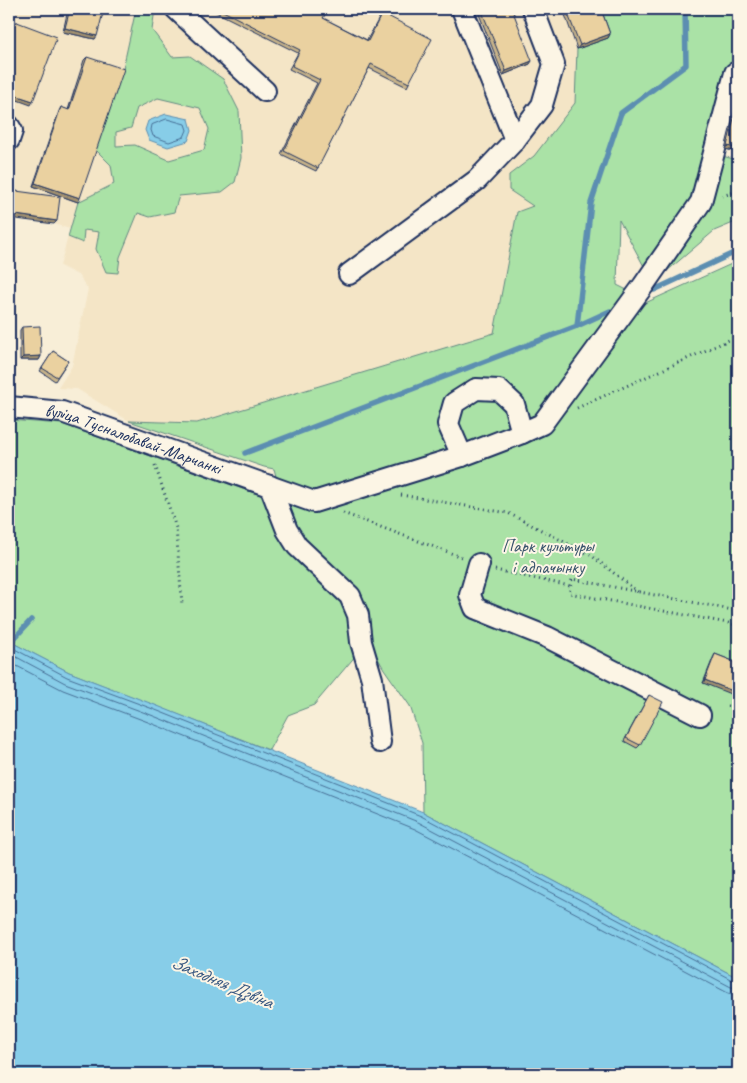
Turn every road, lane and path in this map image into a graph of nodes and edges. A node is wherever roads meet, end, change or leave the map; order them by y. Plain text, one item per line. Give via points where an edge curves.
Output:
1 (176, 9) edge
2 (462, 9) edge
3 (533, 9) edge
4 (736, 73) dead end
5 (265, 91) dead end
6 (9, 126) edge
7 (9, 140) edge
8 (515, 140) junction
9 (349, 274) dead end
10 (738, 336) edge
11 (9, 407) edge
12 (568, 412) dead end
13 (522, 434) junction
14 (148, 443) junction
15 (462, 456) junction
16 (262, 484) junction
17 (400, 495) dead end
18 (341, 513) dead end
19 (479, 564) junction
20 (570, 586) junction
21 (639, 592) junction
22 (182, 604) dead end
23 (738, 611) edge
24 (738, 625) edge
25 (727, 706) dead end
26 (738, 707) edge
27 (700, 715) dead end
28 (380, 742) dead end

1 - 5 street
2 - 8 street
3 - 8 street via 554,64 542,105
4 - 13 street via 701,202 542,424
6 - 7 street via 12,130
8 - 9 street via 477,180
10 - 12 path
11 - 14 street, вуліца Тусналобавай-Марчанкі via 62,412
13 - 15 street
13 - 15 street via 514,404 499,390 476,389 454,403 448,424
14 - 16 street, вуліца Тусналобавай-Марчанкі
14 - 22 path via 176,528
15 - 16 street, вуліца Тусналобавай-Марчанкі via 314,502
16 - 28 street via 297,546 350,596 358,615 361,642 372,679
17 - 21 path via 508,513 592,556
18 - 19 path
19 - 20 path
19 - 27 street via 470,595 475,608 547,637
20 - 21 path via 572,579
20 - 24 path via 569,593
21 - 23 path
25 - 26 path

